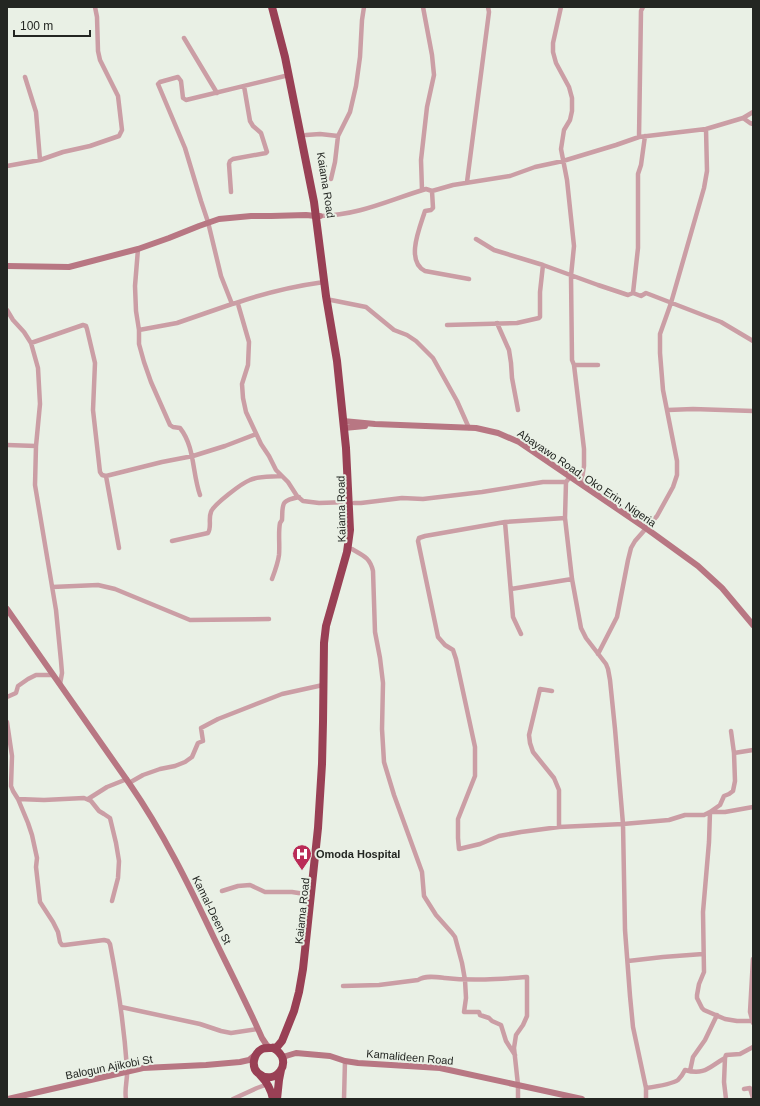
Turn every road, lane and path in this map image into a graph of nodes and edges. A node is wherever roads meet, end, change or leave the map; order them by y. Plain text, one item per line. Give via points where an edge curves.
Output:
1 (95, 7) edge
2 (272, 7) edge
3 (277, 7) edge
4 (364, 7) edge
5 (423, 7) edge
6 (488, 7) edge
7 (560, 7) edge
8 (643, 7) edge
9 (184, 38) dead end
10 (289, 75) junction
11 (25, 77) dead end
12 (244, 86) junction
13 (217, 93) junction
14 (753, 112) edge
15 (743, 118) junction
16 (753, 124) edge
17 (706, 128) junction
18 (306, 135) junction
19 (338, 136) junction
20 (644, 136) junction
21 (639, 137) junction
22 (40, 160) junction
23 (563, 161) junction
24 (7, 166) edge
25 (331, 179) dead end
26 (467, 182) junction
27 (422, 190) junction
28 (432, 191) junction
29 (231, 192) dead end
30 (318, 216) junction
31 (208, 222) junction
32 (476, 239) dead end
33 (138, 249) junction
34 (543, 265) junction
35 (7, 266) edge
36 (571, 276) junction
37 (469, 279) dead end
38 (324, 282) junction
39 (633, 293) junction
40 (330, 300) junction
41 (671, 303) junction
42 (234, 304) junction
43 (7, 310) edge
44 (497, 323) junction
45 (447, 325) dead end
46 (139, 330) junction
47 (753, 342) edge
48 (31, 343) junction
49 (574, 365) junction
50 (598, 365) dead end
51 (518, 410) dead end
52 (668, 410) junction
53 (753, 411) edge
54 (346, 424) junction
55 (469, 428) junction
56 (256, 434) junction
57 (7, 445) edge
58 (36, 446) junction
59 (193, 456) junction
60 (106, 476) junction
61 (281, 476) junction
62 (568, 479) junction
63 (581, 484) junction
64 (200, 495) dead end
65 (299, 497) junction
66 (351, 503) junction
67 (565, 518) junction
68 (505, 522) junction
69 (647, 529) junction
70 (172, 541) dead end
71 (120, 548) dead end
72 (352, 550) junction
73 (272, 579) dead end
74 (572, 579) junction
75 (52, 587) junction
76 (511, 589) junction
77 (7, 609) edge
78 (269, 619) dead end
79 (753, 625) edge
80 (520, 634) dead end
81 (598, 654) junction
82 (53, 675) junction
83 (60, 684) junction
84 (323, 685) junction
85 (552, 691) dead end
86 (7, 697) edge
87 (7, 722) edge
88 (731, 731) dead end
89 (753, 750) edge
90 (734, 754) junction
91 (128, 781) junction
92 (13, 791) junction
93 (7, 792) edge
94 (18, 799) junction
95 (88, 799) junction
96 (753, 807) edge
97 (710, 812) junction
98 (623, 824) junction
99 (559, 827) junction
100 (222, 891) dead end
101 (311, 895) junction
102 (112, 901) dead end
103 (703, 954) junction
104 (753, 959) edge
105 (628, 961) junction
106 (465, 980) junction
107 (343, 986) dead end
108 (121, 1007) junction
109 (717, 1015) junction
110 (753, 1022) edge
111 (258, 1029) junction
112 (262, 1038) junction
113 (271, 1048) junction
114 (753, 1048) edge
115 (258, 1052) junction
116 (515, 1056) junction
117 (282, 1058) junction
118 (725, 1058) junction
119 (346, 1061) junction
120 (240, 1062) junction
121 (282, 1070) junction
122 (127, 1071) junction
123 (690, 1071) junction
124 (258, 1072) junction
125 (268, 1084) junction
126 (518, 1085) junction
127 (646, 1088) junction
128 (744, 1089) dead end
129 (753, 1098) edge
130 (8, 1099) edge
131 (126, 1099) edge
132 (233, 1099) edge
133 (273, 1099) edge
134 (277, 1099) edge
135 (344, 1099) edge
136 (518, 1099) edge
137 (582, 1099) edge
138 (646, 1099) edge
139 (726, 1099) edge

1 - 22 street via 98,51 118,96 121,133 90,146
2 - 10 highway, Kaiama Road
3 - 18 highway, Kaiama Road via 287,40
4 - 19 street via 356,86 350,112
5 - 27 street via 434,75 427,107 421,160
6 - 26 street
7 - 23 street via 553,43 554,52 556,63 572,98 570,120 561,143
8 - 21 street
9 - 13 street
10 - 12 street
10 - 30 highway, Kaiama Road
11 - 22 street via 36,112
12 - 13 street
12 - 29 street via 250,121 261,133 267,152 230,161
13 - 31 street via 186,100 183,98 178,77 158,84 185,148
14 - 15 street
15 - 16 street
15 - 17 street
17 - 20 street
17 - 41 street via 707,171 704,188
18 - 19 street
18 - 30 highway, Kaiama Road
19 - 25 street
20 - 21 street
20 - 39 street via 638,174 638,248
21 - 23 street
22 - 24 street
23 - 26 street via 536,166 510,176
23 - 36 street via 574,246
26 - 28 street
27 - 28 street
27 - 30 street via 364,210
28 - 37 street via 433,208 425,211 416,241 416,261 422,270
30 - 31 street via 251,216
30 - 38 highway, Kaiama Road
30 - 40 highway, Kaiama Road
31 - 33 street
31 - 42 street via 221,276
32 - 34 street via 494,250
33 - 35 street via 69,267
33 - 46 street via 135,286
34 - 36 street
34 - 44 street via 540,317 517,323
36 - 39 street via 628,295
36 - 49 street
38 - 42 street via 276,291
38 - 54 highway, Kaiama Road
39 - 41 street via 641,296 646,293
40 - 54 highway, Kaiama Road via 338,341
40 - 55 street via 366,307 394,330 416,341 433,358
41 - 47 street via 721,322
41 - 52 street via 660,334
42 - 46 street via 177,323
42 - 56 street via 238,304 249,342 248,365 242,384 243,398
43 - 48 street
44 - 45 street
44 - 51 street via 509,350
46 - 59 street via 139,344 151,382 170,425 182,429
48 - 58 street via 40,384
48 - 60 street via 86,326 95,362 93,410 100,472
49 - 50 street
49 - 63 street via 584,448
52 - 53 street via 693,408
52 - 69 street via 677,475 657,516
54 - 55 street, Abayawo Road, Oko Erin, Nigeria
54 - 66 highway, Kaiama Road
55 - 62 street, Abayawo Road, Oko Erin, Nigeria via 498,433 519,442
56 - 59 street
56 - 61 street
57 - 58 street
58 - 75 street via 36,485
59 - 60 street
59 - 64 street
60 - 71 street
61 - 65 street
61 - 70 street via 247,481 217,504 211,512 208,533
62 - 63 street, Abayawo Road, Oko Erin, Nigeria
62 - 66 street via 423,499 402,498
62 - 67 street
63 - 69 street, Abayawo Road, Oko Erin, Nigeria
65 - 66 street via 308,502
65 - 73 street via 289,499 283,504 278,532 279,556
66 - 72 highway, Kaiama Road via 354,534
66 - 84 highway, Kaiama Road via 345,562 325,635
67 - 68 street
67 - 74 street
68 - 76 street
68 - 99 street via 425,536 418,541 438,637 453,650 475,747 476,776 458,819 459,849 499,836
69 - 79 street, Abayawo Road, Oko Erin, Nigeria via 698,566 722,588
69 - 81 street via 631,548 617,617
72 - 106 street via 366,557 373,572 374,632 383,683 384,762 422,872 424,896 455,937
72 - 117 highway, Kaiama Road via 328,637 328,733 324,807 307,970 299,1012
74 - 76 street
74 - 81 street via 581,628
75 - 78 street via 98,585 115,589 190,620
75 - 83 street via 62,661
76 - 80 street via 513,617
77 - 82 street, Kamal-Deen St
81 - 98 street via 606,664 610,680
82 - 83 street, Kamal-Deen St
82 - 86 street via 36,675 18,686 16,693
83 - 91 street, Kamal-Deen St
84 - 91 street via 282,694 218,719 201,728 203,741 198,743 192,757 185,762
84 - 101 highway, Kaiama Road via 322,764
85 - 99 street via 540,689 529,735 534,752 554,778 559,790
87 - 92 street via 12,756
88 - 90 street
89 - 90 street
90 - 97 street via 735,781 732,791
91 - 95 street via 107,787
91 - 111 street, Kamal-Deen St via 171,850
92 - 93 street
92 - 94 street
94 - 95 street
94 - 108 street via 28,823 37,858 40,902 53,922 62,945 108,941
95 - 102 street via 110,818 116,843 118,878
96 - 97 street
97 - 98 street via 669,820
97 - 103 street via 703,912
98 - 99 street
98 - 105 street
100 - 101 street via 250,885 265,892
101 - 113 highway, Kaiama Road via 297,1001 282,1041 277,1047
103 - 105 street
103 - 109 street via 704,972 697,998 704,1010
104 - 110 street via 750,1001
105 - 127 street via 633,1027
106 - 107 street via 422,977 418,980 379,985
106 - 116 street via 464,1012 479,1012 480,1015 501,1025 506,1041
106 - 116 street via 527,977 527,1016 516,1034
108 - 111 street via 231,1033
108 - 122 street
109 - 110 street via 737,1022
109 - 123 street via 696,1052
111 - 112 street, Kamal-Deen St
112 - 113 street, Kamal-Deen St
112 - 115 street
113 - 115 highway
113 - 117 highway via 277,1050
114 - 118 street via 740,1054 726,1055
115 - 120 street via 249,1060
115 - 124 highway via 254,1062
116 - 126 street
117 - 119 street, Kamalideen Road via 296,1053 330,1056
117 - 121 highway
118 - 123 street via 703,1071
118 - 139 street
119 - 126 street, Kamalideen Road via 440,1068
119 - 135 street
120 - 122 street, Balogun Ajikobi St
120 - 124 street
121 - 124 highway via 274,1076 264,1077
121 - 134 highway
122 - 130 street, Balogun Ajikobi St
122 - 131 street
123 - 127 street via 685,1070 676,1081
124 - 125 highway
125 - 132 street
125 - 133 highway
126 - 136 street
126 - 137 street, Kamalideen Road
127 - 138 street
128 - 129 street via 750,1088

